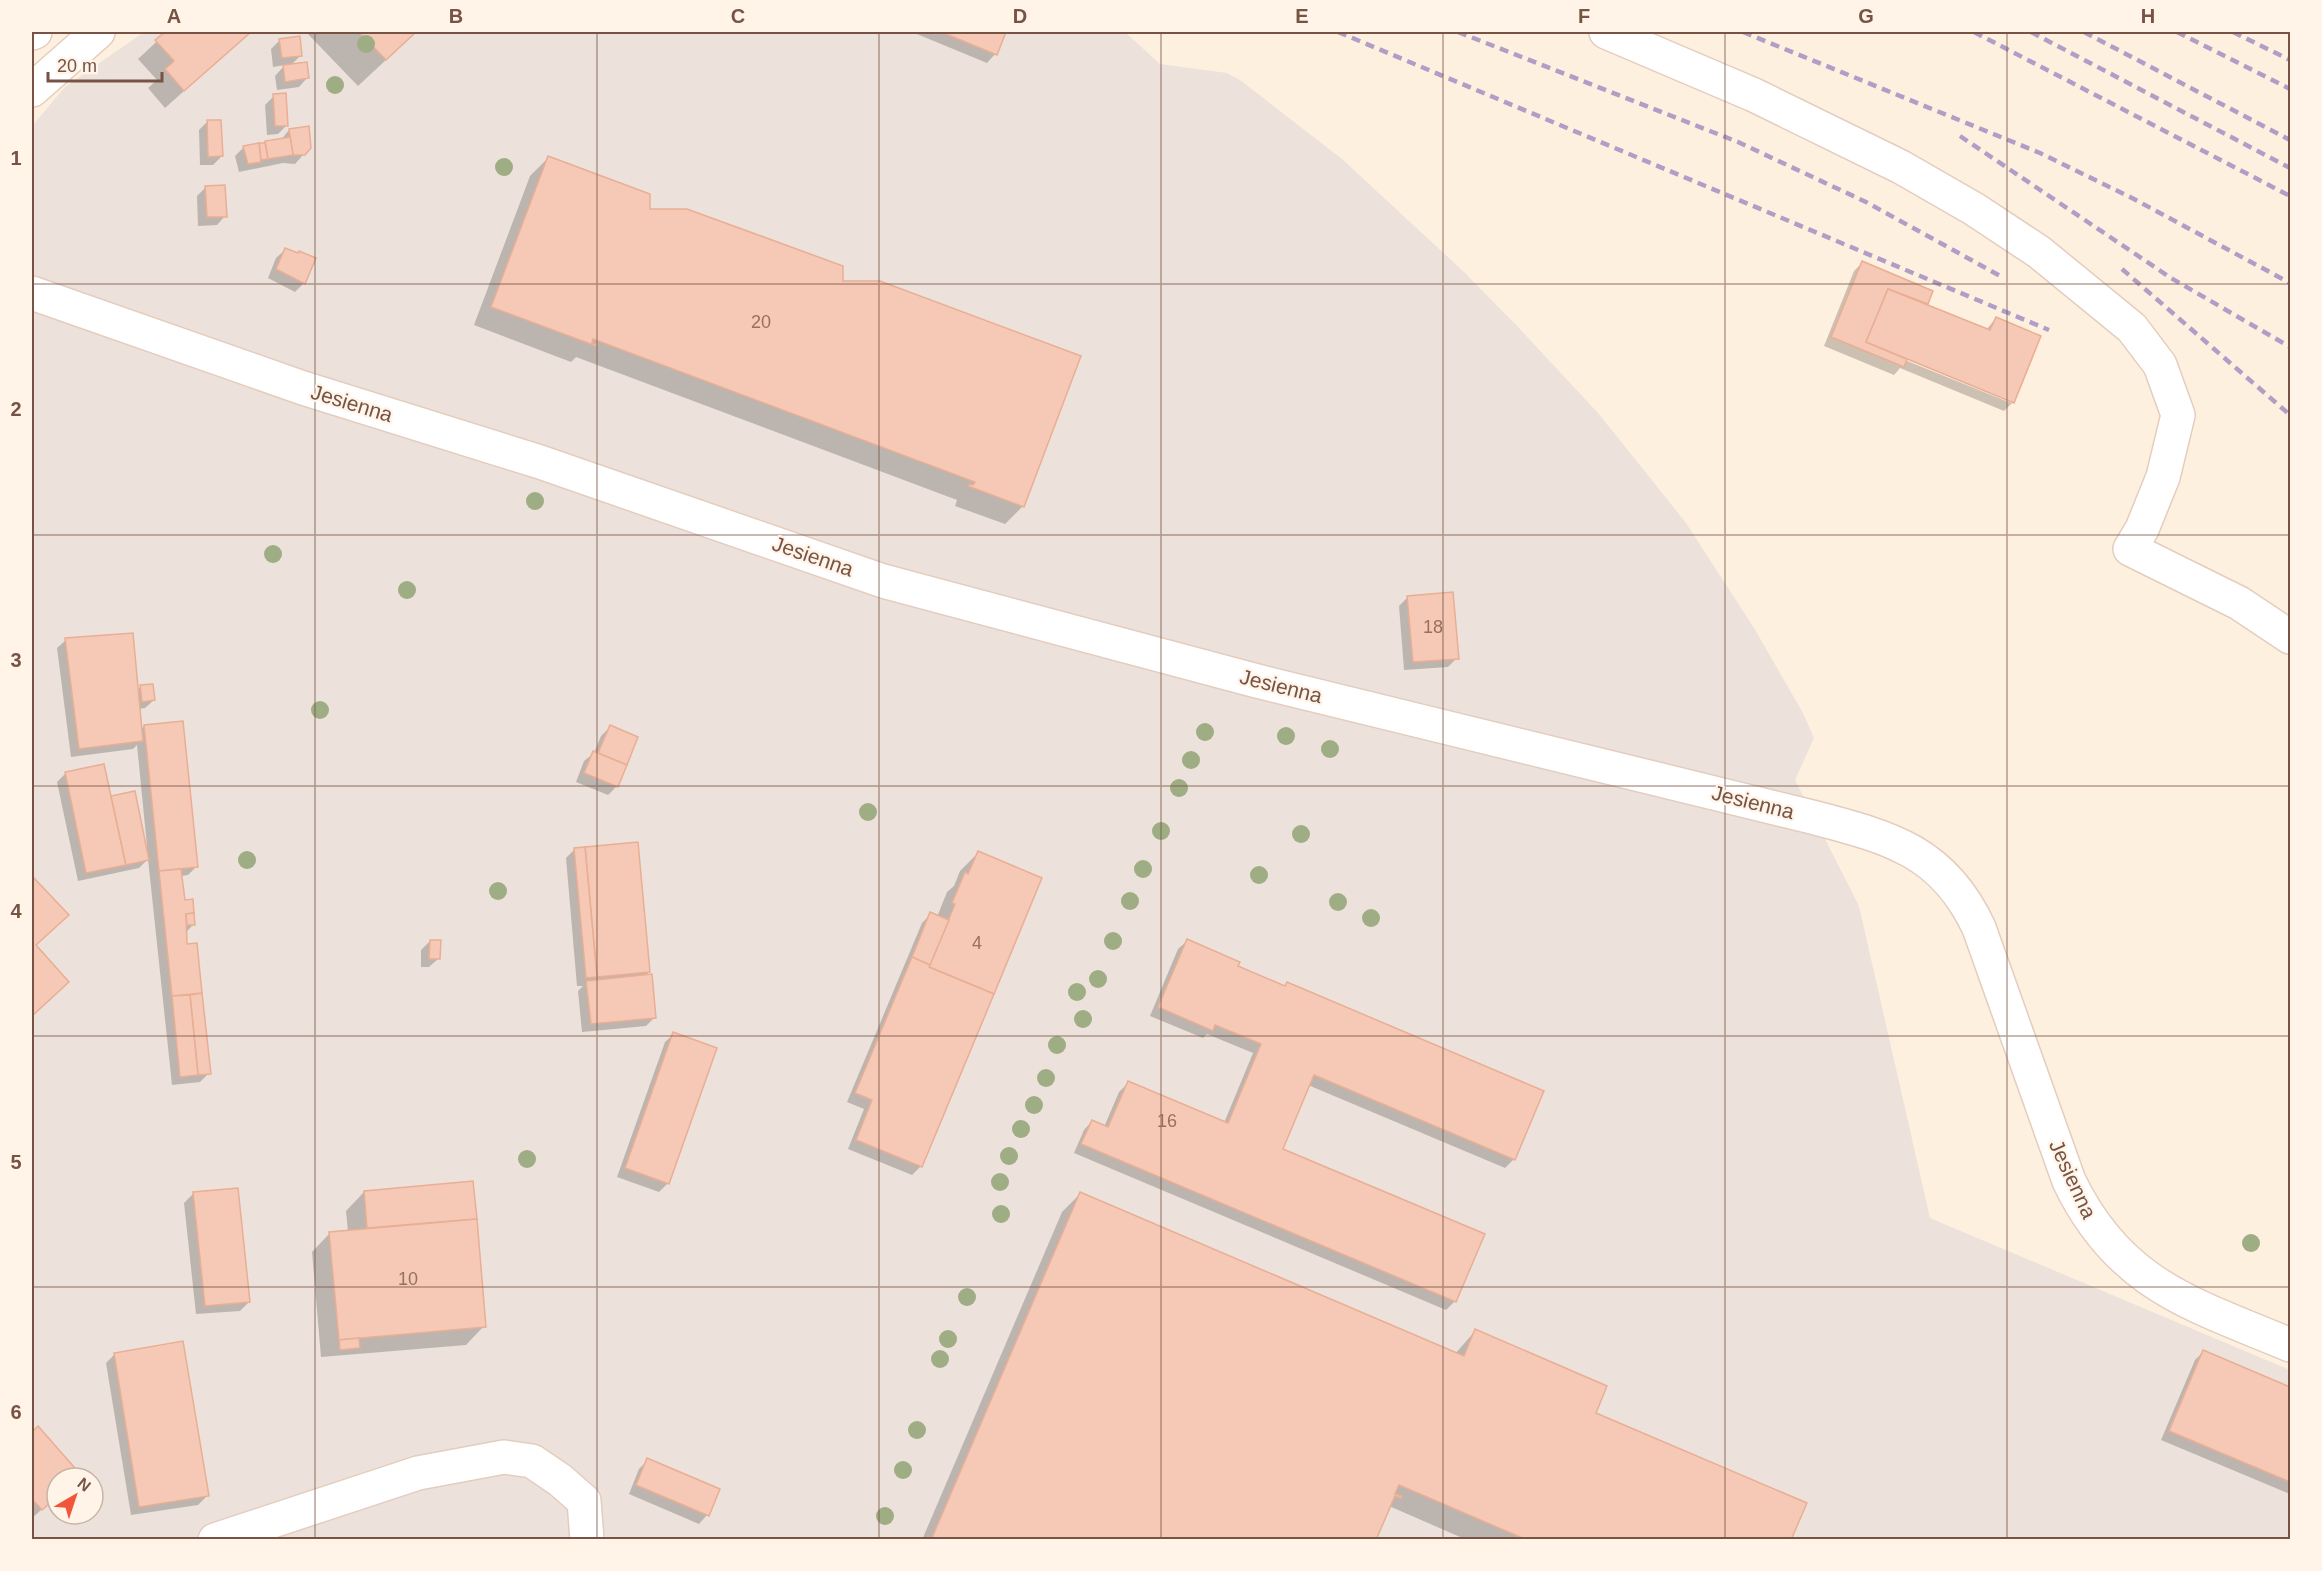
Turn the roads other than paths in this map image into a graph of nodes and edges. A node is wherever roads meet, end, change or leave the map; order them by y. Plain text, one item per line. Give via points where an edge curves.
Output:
1 (98, 32) edge
2 (1606, 32) edge
3 (32, 90) edge
4 (32, 293) edge
5 (2290, 636) edge
6 (2290, 1345) edge
7 (215, 1539) edge
8 (587, 1539) edge

1 - 3 street
2 - 5 street via 1754,94 1901,167 2039,252 2132,328 2160,364 2178,415 2163,477 2130,549 2239,603
4 - 6 street, Jesienna via 303,388 540,462 883,581 1257,681 1812,817 1905,846 1932,865 1956,890 1979,928 2069,1181 2085,1213 2142,1275 2172,1294
7 - 8 street via 418,1473 504,1457 532,1461 584,1501

